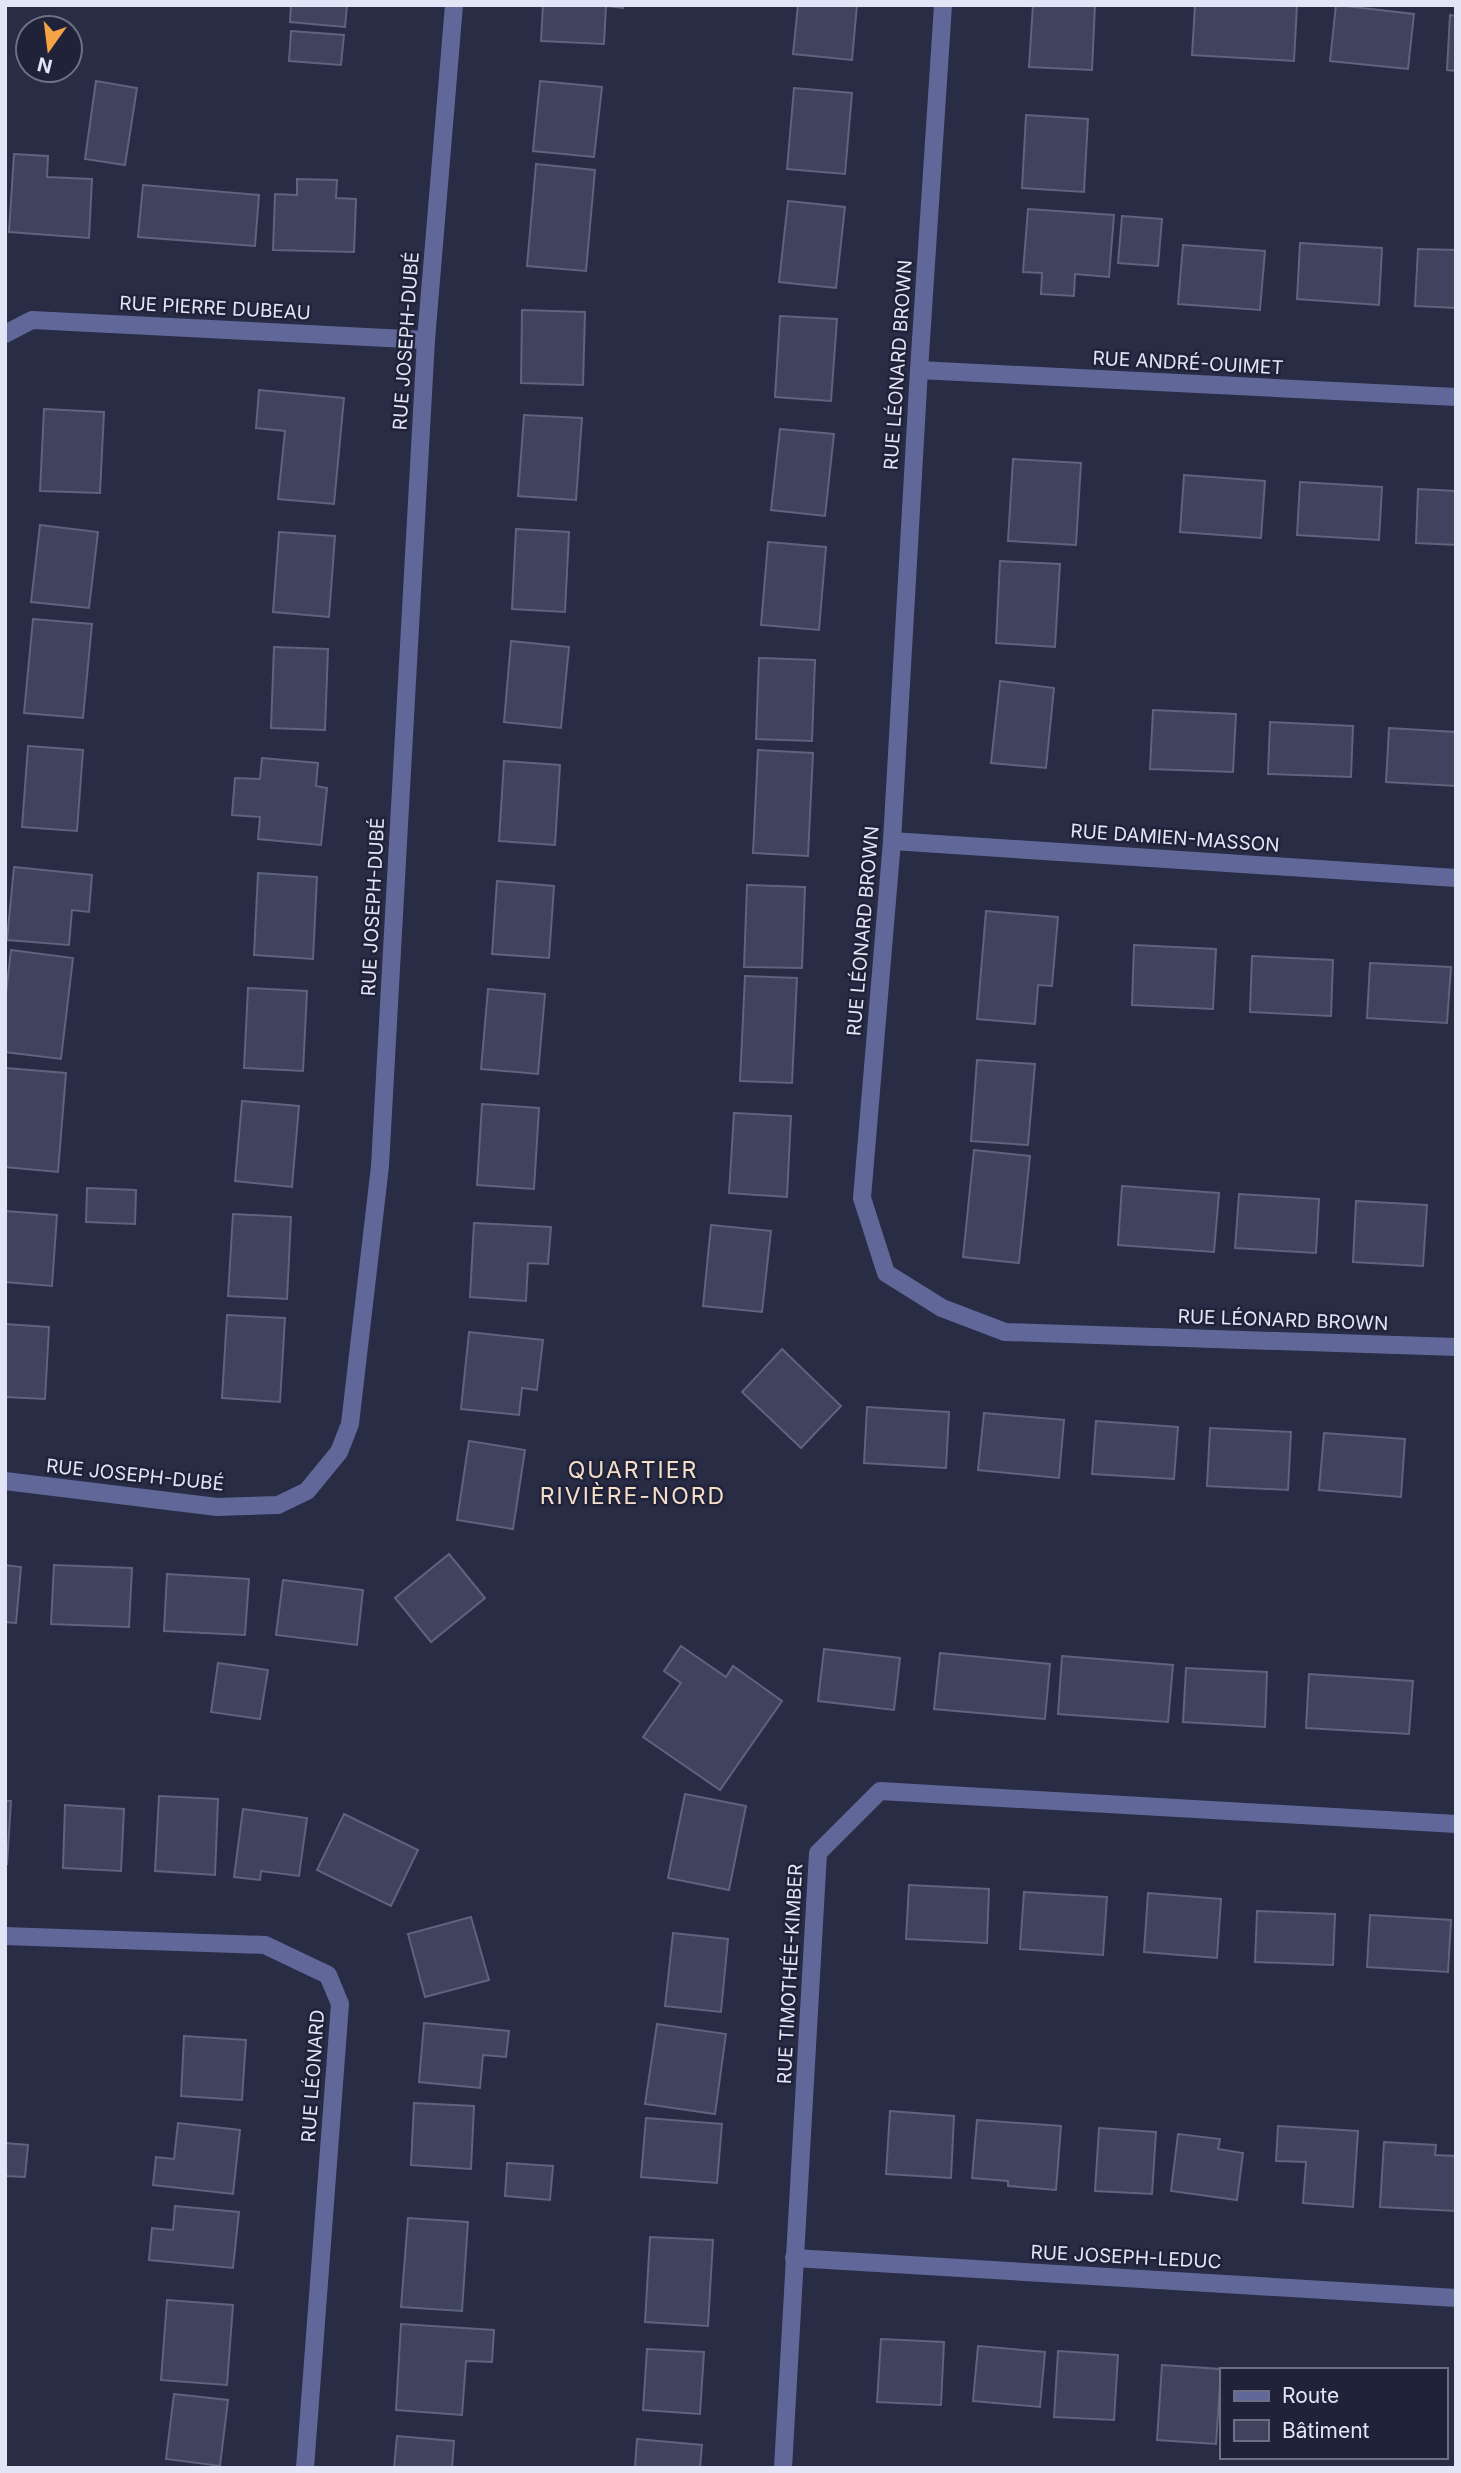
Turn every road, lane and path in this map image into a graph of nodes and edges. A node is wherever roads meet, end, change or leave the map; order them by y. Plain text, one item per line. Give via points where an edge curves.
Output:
1 (454, 5) edge
2 (943, 5) edge
3 (5, 334) edge
4 (426, 340) junction
5 (919, 370) junction
6 (1456, 397) edge
7 (892, 841) junction
8 (1456, 878) edge
9 (1456, 1347) edge
10 (5, 1481) edge
11 (1456, 1824) edge
12 (5, 1936) edge
13 (794, 2258) junction
14 (1456, 2298) edge
15 (305, 2468) edge
16 (783, 2468) edge

1 - 4 street, RUE JOSEPH-DUBÉ
2 - 5 street, RUE LÉONARD BROWN
3 - 4 street, RUE PIERRE DUBEAU via 32,320
4 - 10 street, RUE JOSEPH-DUBÉ via 380,1166 350,1424 339,1452 307,1491 278,1505 217,1507
5 - 6 street, RUE ANDRÉ-OUIMET
5 - 7 street, RUE LÉONARD BROWN
7 - 8 street, RUE DAMIEN-MASSON
7 - 9 street, RUE LÉONARD BROWN via 862,1198 886,1273 942,1308 1005,1332
11 - 13 street, RUE TIMOTHÉE-KIMBER via 880,1791 818,1853
12 - 15 street, RUE LÉONARD via 265,1945 328,1975 340,2004
13 - 14 street, RUE JOSEPH-LEDUC
13 - 16 street, RUE TIMOTHÉE-KIMBER

